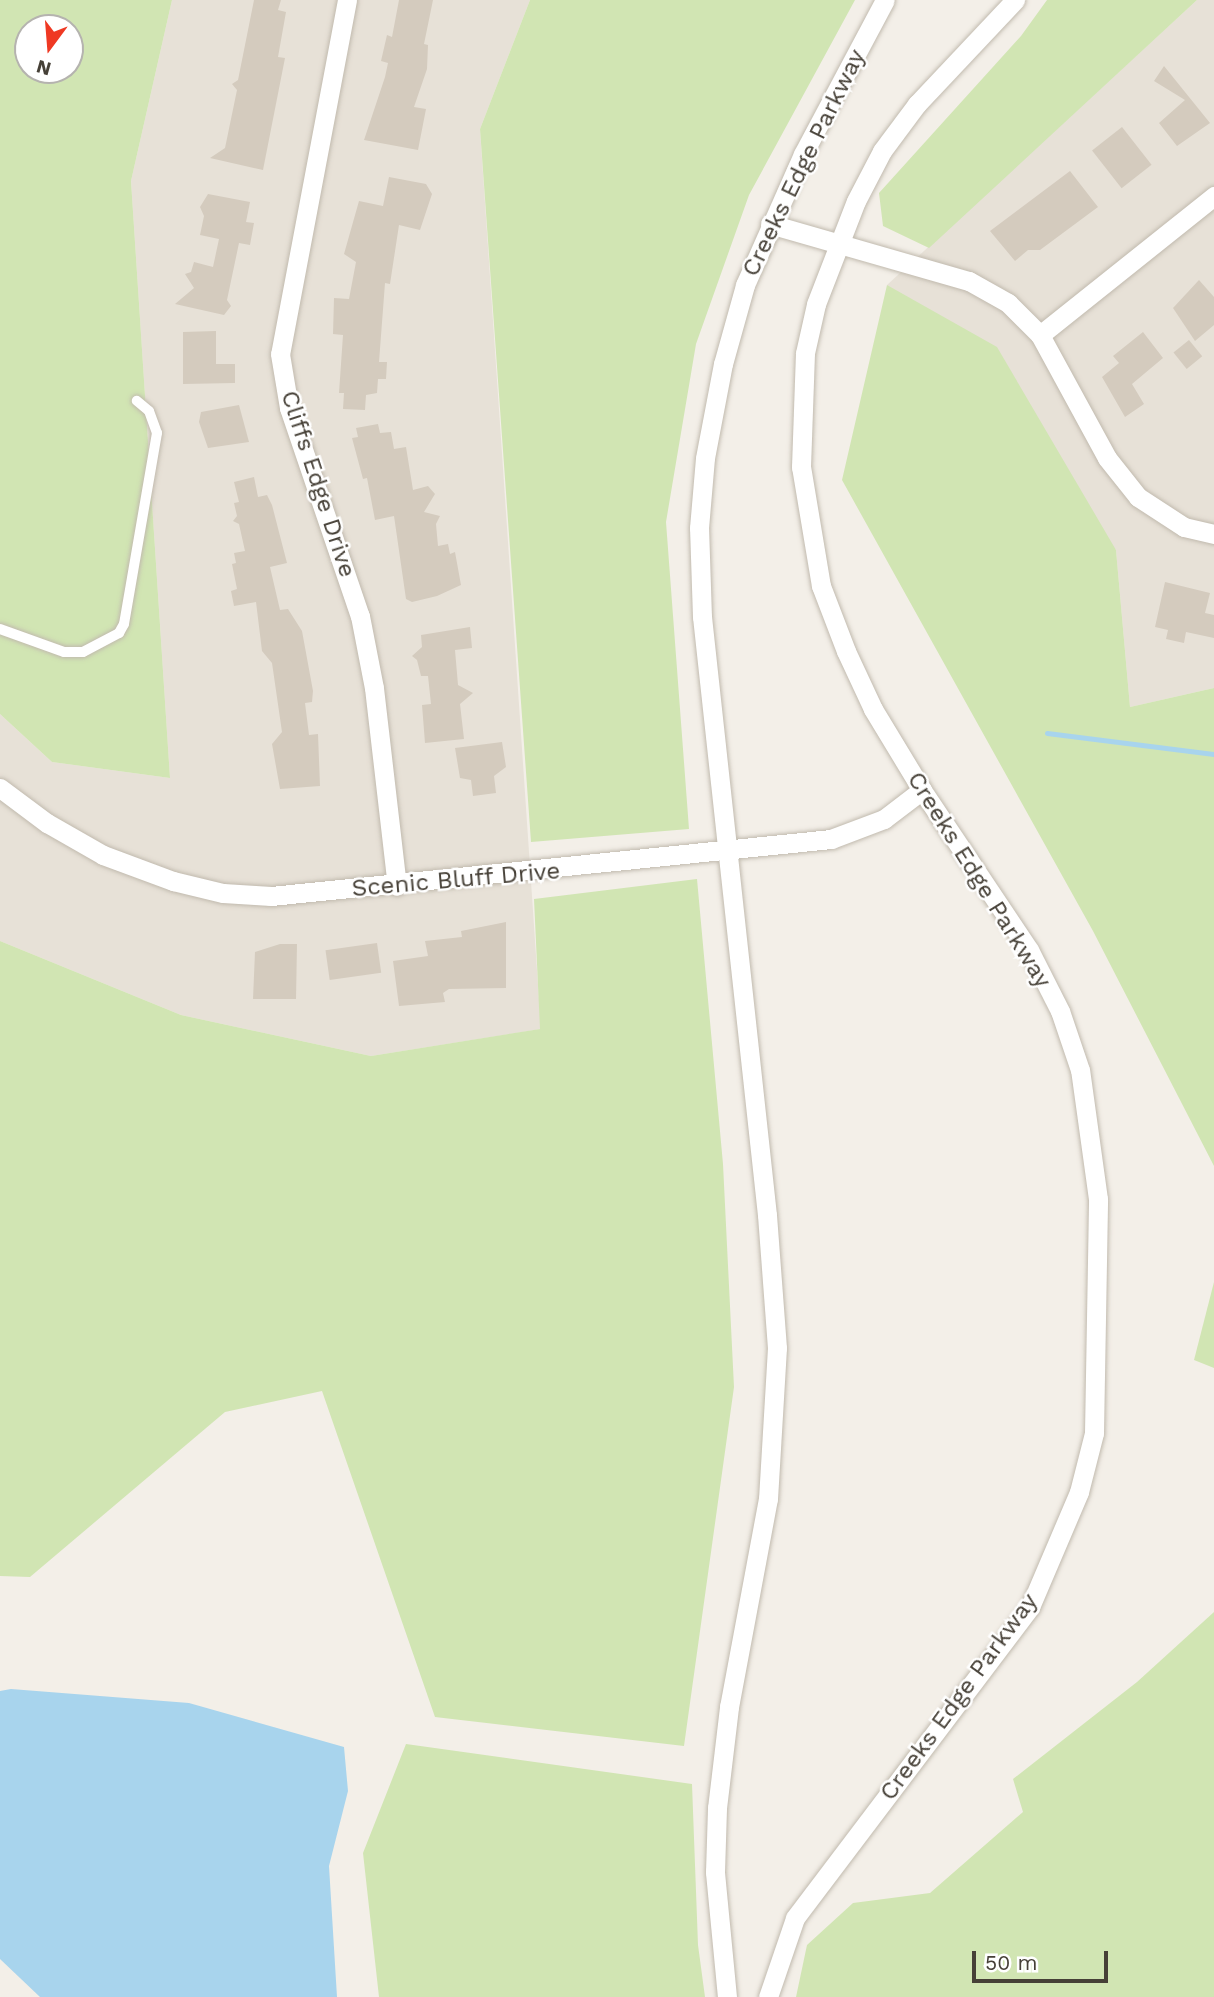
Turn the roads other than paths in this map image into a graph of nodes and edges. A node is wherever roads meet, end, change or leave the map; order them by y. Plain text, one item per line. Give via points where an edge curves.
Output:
1 (347, 0) edge
2 (885, 0) edge
3 (1015, 0) edge
4 (1214, 195) edge
5 (770, 224) junction
6 (838, 243) junction
7 (1040, 335) junction
8 (137, 401) dead end
9 (1214, 534) edge
10 (0, 629) edge
11 (0, 788) edge
12 (922, 790) junction
13 (728, 853) junction
14 (397, 886) junction
15 (727, 1997) edge
16 (768, 1997) edge

1 - 14 street, Cliffs Edge Drive via 280,354 289,408 360,616 374,688
2 - 5 street, Creeks Edge Parkway
3 - 6 street, Creeks Edge Parkway via 903,123 883,151
4 - 7 street
5 - 6 street
5 - 13 street, Creeks Edge Parkway via 723,364 705,458 699,528 702,617
6 - 7 street via 970,281 1008,303
6 - 12 street, Creeks Edge Parkway via 817,304 804,365 801,467 810,531 821,586 846,651 873,709
7 - 9 street via 1107,458 1138,498 1184,527
8 - 10 lane via 149,411 157,433 119,633 83,652 64,652
11 - 14 street, Scenic Bluff Drive via 47,823 103,855 173,881 223,893 271,896
12 - 13 street, Scenic Bluff Drive via 884,819 831,839
12 - 16 street, Creeks Edge Parkway via 1029,950 1060,1011 1080,1070 1098,1199 1094,1433 1079,1492 1030,1607 795,1918
13 - 14 street, Scenic Bluff Drive
13 - 15 street, Creeks Edge Parkway via 777,1348 768,1499 729,1707 717,1808 715,1872

